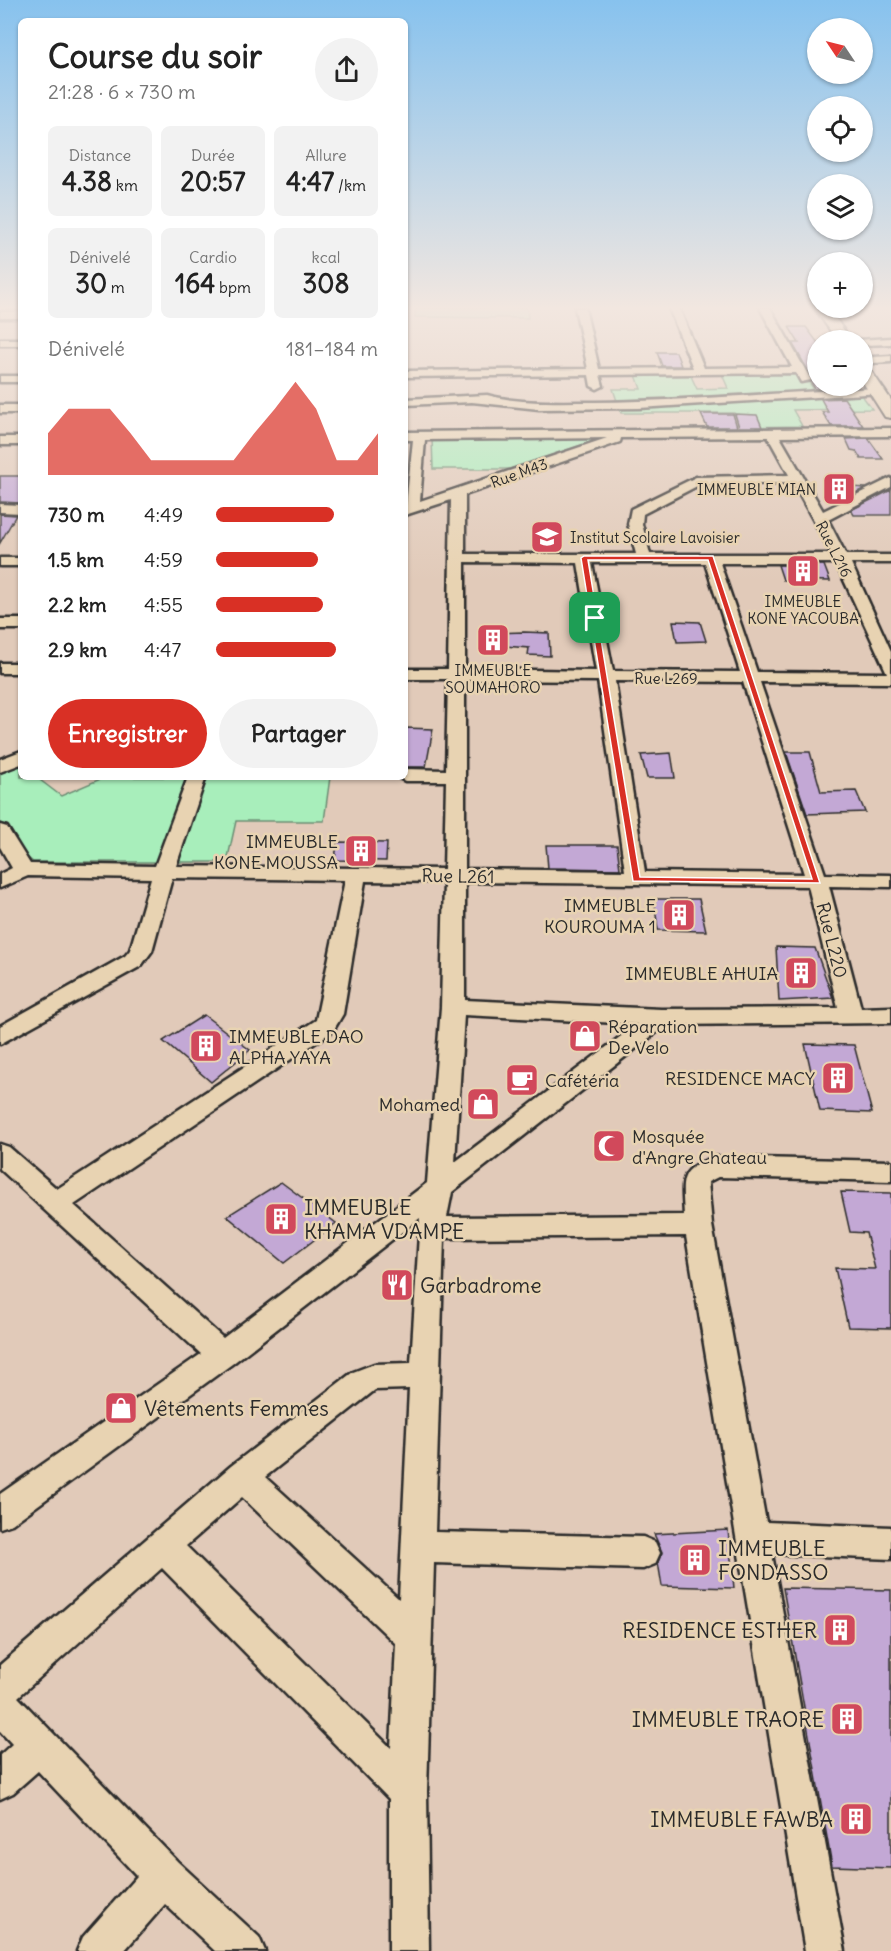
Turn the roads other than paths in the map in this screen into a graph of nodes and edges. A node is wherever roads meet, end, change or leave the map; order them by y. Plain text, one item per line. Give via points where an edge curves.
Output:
1 (472, 399) edge
2 (473, 399) edge
3 (593, 399) edge
4 (773, 399) edge
5 (408, 402) edge
6 (0, 409) edge
7 (18, 409) edge
8 (606, 419) junction
9 (772, 432) junction
10 (891, 432) edge
11 (633, 433) junction
12 (408, 436) edge
13 (419, 436) junction
14 (0, 441) edge
15 (18, 441) edge
16 (795, 479) junction
17 (891, 482) edge
18 (458, 495) junction
19 (0, 508) edge
20 (18, 508) edge
21 (409, 510) edge
22 (820, 518) junction
23 (457, 558) junction
24 (584, 558) junction
25 (644, 558) junction
26 (711, 558) junction
27 (840, 559) junction
28 (891, 559) edge
29 (0, 562) edge
30 (18, 562) edge
31 (0, 624) edge
32 (18, 624) edge
33 (0, 668) edge
34 (18, 668) edge
35 (891, 669) edge
36 (408, 674) edge
37 (455, 675) junction
38 (606, 677) junction
39 (749, 678) junction
40 (891, 678) edge
41 (18, 758) edge
42 (0, 766) edge
43 (408, 776) edge
44 (455, 776) junction
45 (196, 780) edge
46 (0, 831) edge
47 (24, 870) junction
48 (164, 870) junction
49 (356, 875) junction
50 (456, 876) junction
51 (636, 879) junction
52 (817, 881) junction
53 (891, 881) edge
54 (0, 882) edge
55 (453, 1007) junction
56 (851, 1014) junction
57 (891, 1015) edge
58 (661, 1017) junction
59 (0, 1036) edge
60 (0, 1154) edge
61 (891, 1171) edge
62 (440, 1186) junction
63 (55, 1204) junction
64 (698, 1225) junction
65 (431, 1228) junction
66 (222, 1355) junction
67 (426, 1376) junction
68 (242, 1476) junction
69 (0, 1513) edge
70 (751, 1537) junction
71 (891, 1543) edge
72 (163, 1546) junction
73 (419, 1547) junction
74 (644, 1552) dead end
75 (414, 1637) junction
76 (0, 1689) edge
77 (0, 1705) edge
78 (38, 1746) junction
79 (0, 1780) edge
80 (408, 1791) junction
81 (164, 1876) junction
82 (97, 1951) edge
83 (245, 1951) edge
84 (409, 1951) edge
85 (825, 1951) edge

1 - 5 street
2 - 8 street
3 - 8 street
4 - 8 street
6 - 7 street
8 - 11 street
8 - 13 street
9 - 10 street
9 - 11 street
9 - 16 street, Rue L216
11 - 18 street, Rue M43
12 - 13 street
13 - 21 street
14 - 15 street
16 - 22 street, Rue L216
16 - 25 street via 696,481 636,512 634,524
17 - 22 street
18 - 21 street, Rue M43
18 - 23 street
19 - 20 street
22 - 27 street, Rue L216
23 - 24 street
23 - 37 street
24 - 25 street
24 - 38 street
25 - 26 street
26 - 27 street
26 - 39 street, Rue L220
27 - 28 street
27 - 35 street, Rue L216
29 - 30 street
31 - 32 street
33 - 34 street
36 - 37 street, Rue L269
37 - 38 street, Rue L269
37 - 44 street
38 - 39 street, Rue L269
38 - 51 street
39 - 40 street, Rue L269
39 - 52 street, Rue L220
41 - 42 street
43 - 44 street
44 - 50 street
45 - 48 street
46 - 47 street
47 - 48 street, Rue L261
47 - 54 street
48 - 49 street, Rue L261
48 - 59 street via 141,951 133,961
49 - 50 street, Rue L261
49 - 63 street via 332,1014 325,1025
50 - 51 street, Rue L261
50 - 55 street
51 - 52 street, Rue L261
52 - 53 street, Rue L261
52 - 56 street, Rue L220
55 - 58 street
55 - 62 street
56 - 57 street
56 - 58 street
58 - 62 street
60 - 63 street
61 - 64 street via 716,1167 695,1179
62 - 65 street
62 - 66 street
63 - 66 street
64 - 65 street
64 - 70 street
65 - 67 street
66 - 69 street
67 - 68 street via 374,1377 364,1381
67 - 73 street
68 - 72 street
68 - 75 street
70 - 71 street
70 - 85 street
72 - 76 street
72 - 80 street
73 - 74 street
73 - 75 street
75 - 80 street
77 - 78 street
78 - 79 street
78 - 81 street
80 - 84 street
81 - 82 street
81 - 83 street

